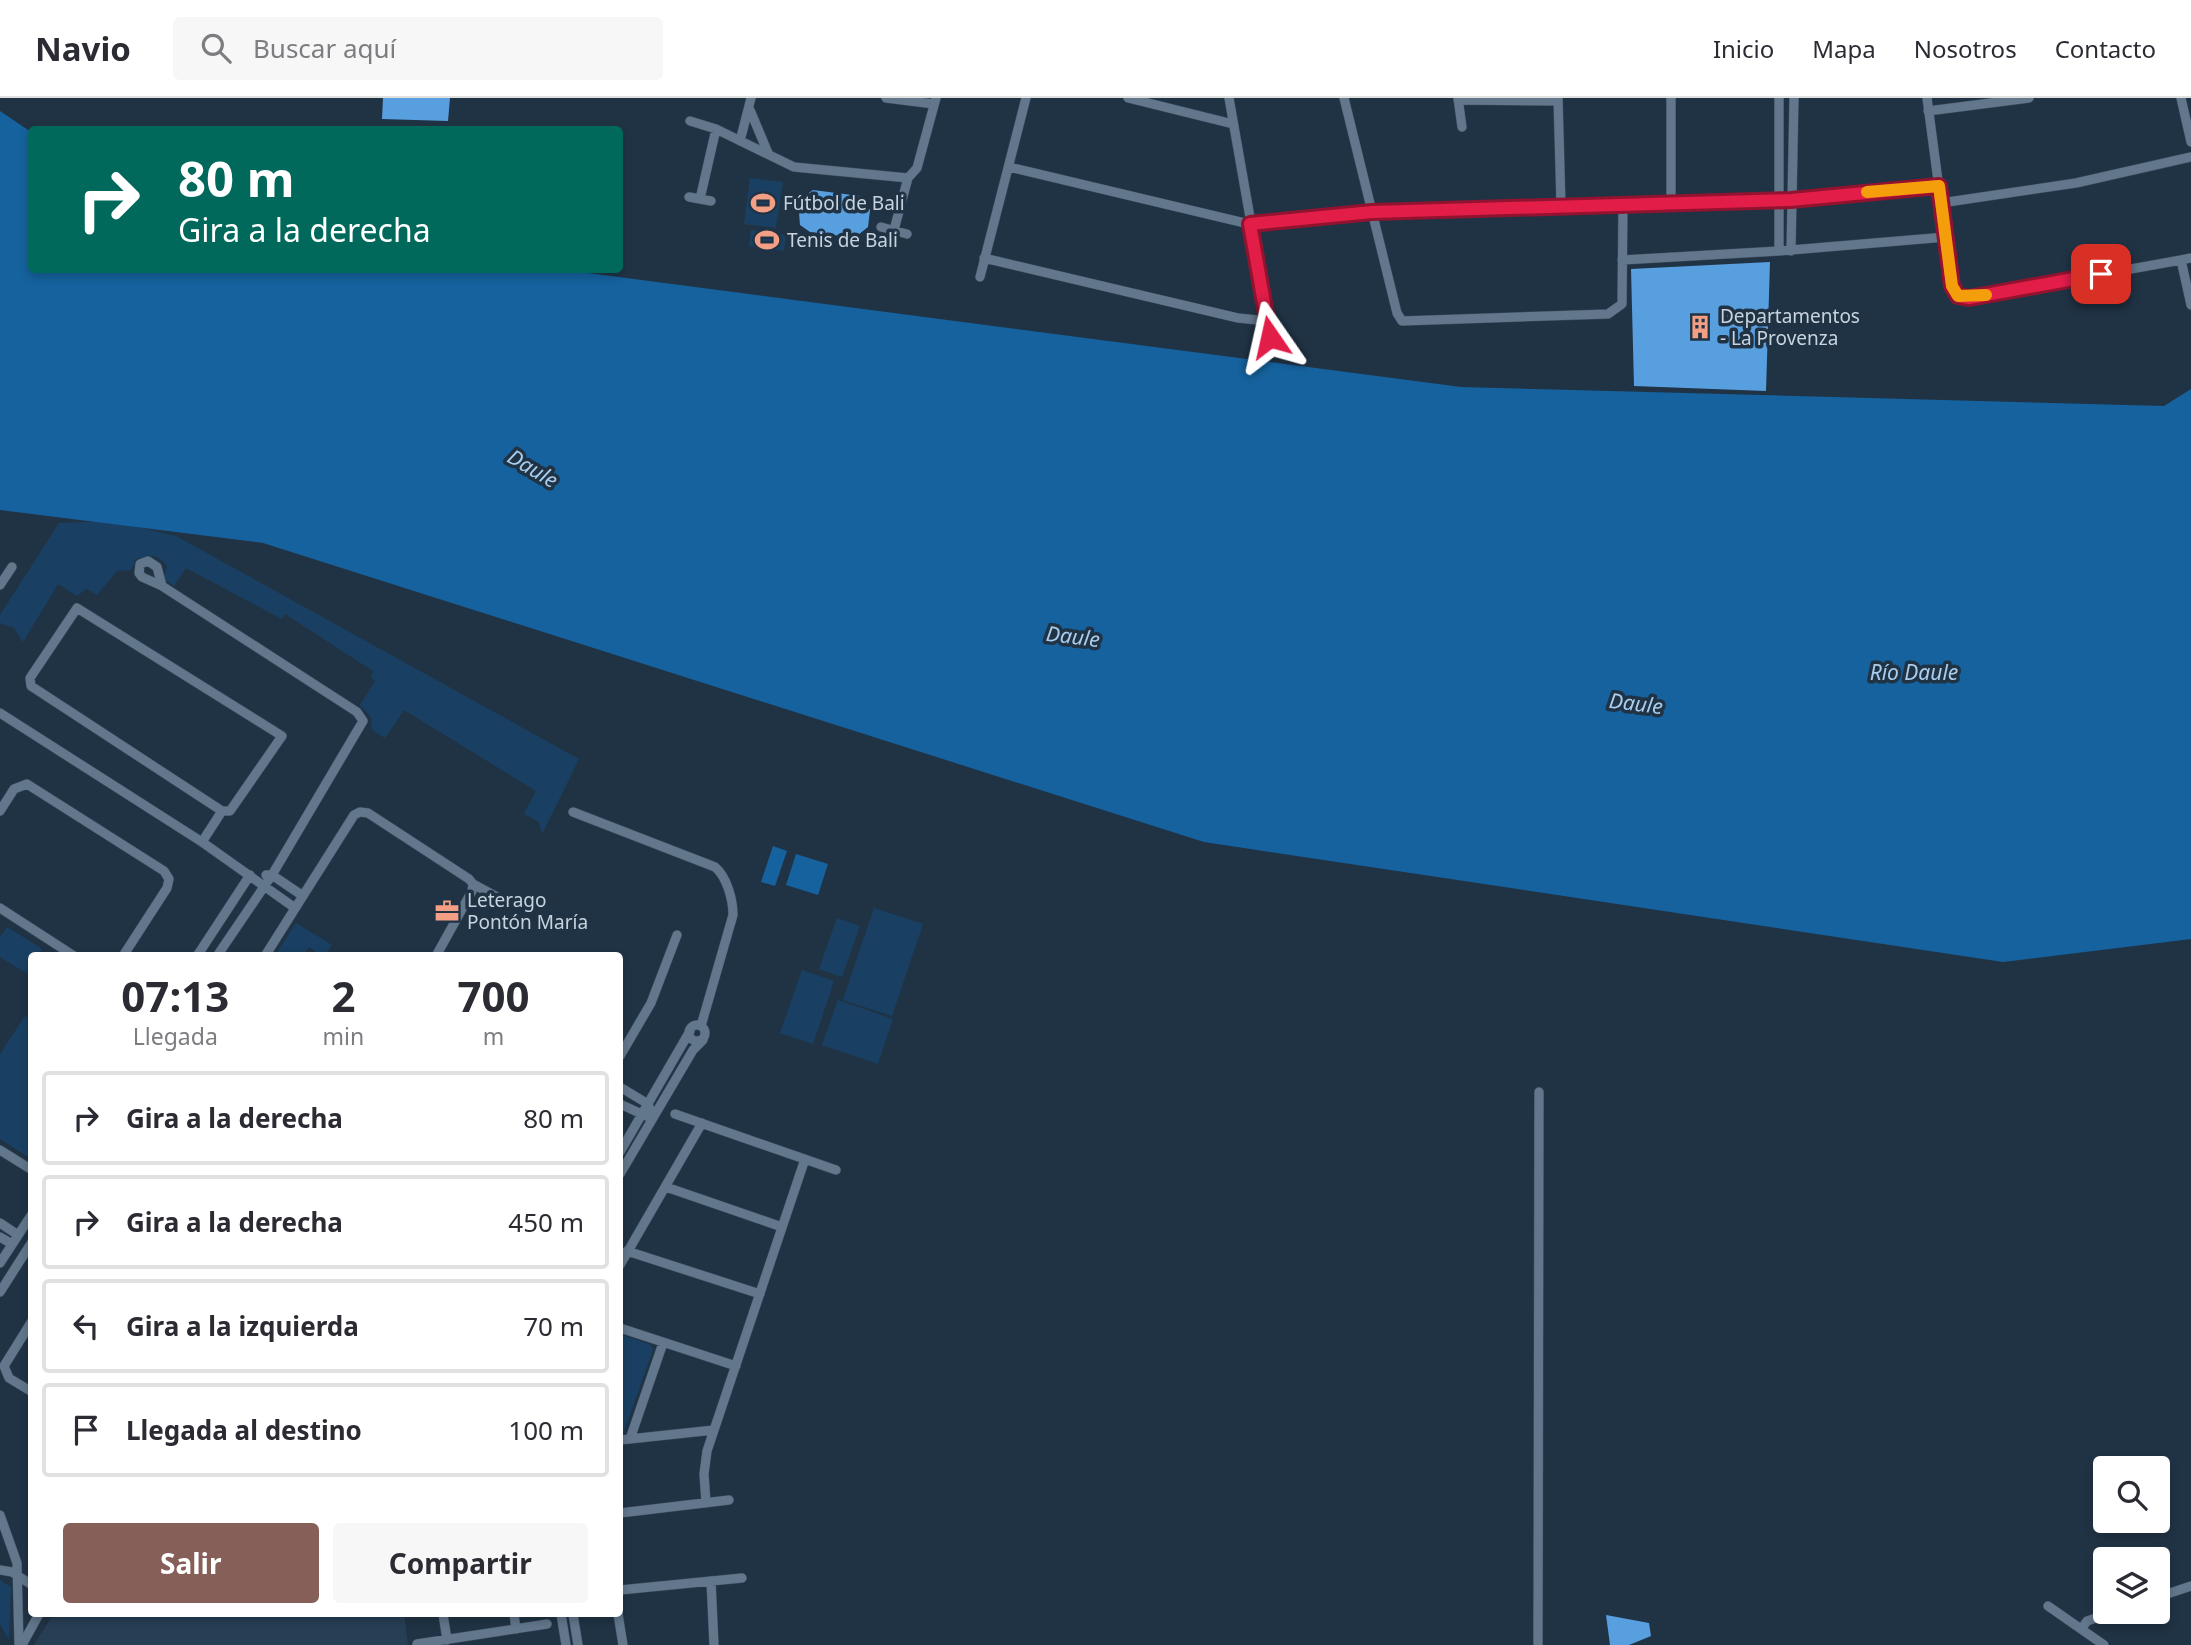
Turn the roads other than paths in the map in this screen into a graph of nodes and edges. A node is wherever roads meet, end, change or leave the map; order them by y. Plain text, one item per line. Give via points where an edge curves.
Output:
1 (751, 98) edge
2 (886, 98) edge
3 (1026, 98) edge
4 (1128, 98) edge
5 (1229, 98) edge
6 (1344, 98) edge
7 (1671, 98) edge
8 (1779, 98) edge
9 (1794, 98) edge
10 (1927, 98) edge
11 (2029, 98) edge
12 (2181, 98) edge
13 (1458, 99) edge
14 (1558, 99) edge
15 (935, 101) edge
16 (750, 110) junction
17 (1928, 111) junction
18 (690, 121) dead end
19 (1233, 124) junction
20 (1462, 127) dead end
21 (716, 129) junction
22 (740, 141) junction
23 (2191, 142) edge
24 (768, 153) junction
25 (2191, 158) edge
26 (1009, 167) junction
27 (908, 178) junction
28 (1939, 186) junction
29 (689, 197) dead end
30 (1779, 200) junction
31 (1791, 200) junction
32 (1941, 203) junction
33 (1561, 205) junction
34 (1623, 205) junction
35 (1671, 205) junction
36 (1372, 212) junction
37 (1250, 224) junction
38 (881, 227) dead end
39 (894, 230) junction
40 (907, 234) dead end
41 (1945, 237) junction
42 (1779, 251) junction
43 (1791, 251) junction
44 (984, 258) junction
45 (2191, 258) edge
46 (1622, 260) junction
47 (2181, 260) junction
48 (980, 277) dead end
49 (2191, 305) edge
50 (1267, 321) junction
51 (1270, 337) dead end
52 (12, 567) dead end
53 (0, 585) edge
54 (162, 586) dead end
55 (0, 713) edge
56 (0, 811) edge
57 (222, 811) junction
58 (573, 813) dead end
59 (202, 842) junction
60 (250, 875) junction
61 (272, 875) junction
62 (264, 884) junction
63 (473, 884) junction
64 (303, 896) junction
65 (497, 897) dead end
66 (0, 908) edge
67 (295, 908) junction
68 (677, 935) dead end
69 (68, 952) edge
70 (126, 952) edge
71 (200, 952) edge
72 (220, 952) edge
73 (268, 952) edge
74 (438, 952) edge
75 (701, 1026) junction
76 (690, 1031) junction
77 (703, 1040) junction
78 (623, 1051) edge
79 (623, 1089) edge
80 (1539, 1093) dead end
81 (648, 1104) junction
82 (623, 1106) edge
83 (675, 1114) dead end
84 (641, 1116) junction
85 (654, 1116) junction
86 (702, 1123) junction
87 (623, 1147) edge
88 (0, 1150) edge
89 (805, 1159) junction
90 (28, 1168) edge
91 (623, 1169) edge
92 (836, 1170) dead end
93 (666, 1187) junction
94 (28, 1219) edge
95 (0, 1223) edge
96 (782, 1227) junction
97 (18, 1235) junction
98 (0, 1237) edge
99 (12, 1244) junction
100 (28, 1250) edge
101 (627, 1251) junction
102 (623, 1259) edge
103 (0, 1263) edge
104 (0, 1292) edge
105 (760, 1294) junction
106 (28, 1327) edge
107 (623, 1329) edge
108 (663, 1342) junction
109 (736, 1366) junction
110 (28, 1390) edge
111 (715, 1430) junction
112 (625, 1440) edge
113 (729, 1500) dead end
114 (706, 1503) junction
115 (623, 1513) edge
116 (0, 1515) edge
117 (0, 1570) edge
118 (18, 1577) junction
119 (742, 1578) dead end
120 (711, 1581) junction
121 (28, 1583) edge
122 (2191, 1586) edge
123 (623, 1590) edge
124 (2170, 1593) edge
125 (2048, 1606) dead end
126 (37, 1617) edge
127 (443, 1617) edge
128 (514, 1617) edge
129 (561, 1617) edge
130 (573, 1617) edge
131 (618, 1617) edge
132 (2093, 1619) edge
133 (547, 1624) dead end
134 (2082, 1628) junction
135 (516, 1629) junction
136 (447, 1640) junction
137 (417, 1644) edge
138 (21, 1645) edge
139 (566, 1645) edge
140 (578, 1645) edge
141 (623, 1645) edge
142 (714, 1645) edge
143 (1538, 1645) edge
144 (2104, 1645) edge

1 - 16 street
2 - 15 street
3 - 26 street
4 - 19 street
5 - 19 street
6 - 36 street
7 - 35 street
8 - 30 street
9 - 31 street
10 - 17 street
11 - 17 street
12 - 23 street
13 - 14 street
13 - 20 street
14 - 33 street
15 - 27 street via 917,168
16 - 22 street
16 - 24 street
17 - 28 street
18 - 21 street
19 - 37 street
21 - 22 street
21 - 29 street via 706,200
22 - 24 street
24 - 27 street via 805,169
25 - 32 street via 2076,183
26 - 37 street
26 - 44 street
27 - 39 street
28 - 31 street
28 - 32 street
30 - 31 street
30 - 35 street
30 - 42 street
31 - 43 street
32 - 41 street
33 - 34 street
33 - 36 street
34 - 35 street
34 - 46 street
36 - 37 street
36 - 46 street via 1402,321 1608,314 1622,304
37 - 50 street
38 - 39 street
39 - 40 street
41 - 43 street
41 - 47 street via 1952,286 1958,296 1969,298
42 - 43 street
42 - 46 street
44 - 48 street
44 - 50 street
45 - 47 street
47 - 49 street
50 - 51 street
52 - 53 street
54 - 61 street via 362,718 358,733
55 - 59 street
56 - 70 street via 17,786 27,784 164,871 169,879 167,888
57 - 57 street via 233,809 282,736 83,610 74,610 30,678 31,686
57 - 59 street
58 - 75 street via 715,867 722,874 733,915
59 - 60 street
60 - 61 street
60 - 62 street
60 - 71 street
61 - 62 street
61 - 64 street
62 - 67 street
62 - 72 street
63 - 64 street via 360,812
63 - 65 street
63 - 74 street
64 - 67 street
66 - 69 street
67 - 73 street
68 - 78 street via 650,1003
75 - 76 street
75 - 77 street via 706,1032
76 - 77 street via 693,1040
76 - 81 street
77 - 85 street
79 - 81 street
80 - 143 street
81 - 84 street
81 - 85 street
82 - 84 street
83 - 86 street
84 - 85 street
84 - 87 street
85 - 91 street
86 - 89 street
86 - 93 street
88 - 90 street
89 - 92 street
89 - 96 street
93 - 96 street
93 - 101 street
94 - 97 street
95 - 97 street
96 - 105 street
97 - 99 street
98 - 99 street
99 - 103 street
100 - 104 street
101 - 102 street
101 - 105 street
105 - 109 street
106 - 110 street via 4,1366 9,1378
107 - 108 street
108 - 109 street
108 - 112 street
109 - 111 street
111 - 112 street
111 - 114 street via 704,1474
113 - 114 street
114 - 115 street
116 - 118 street via 14,1549
117 - 118 street
118 - 121 street
118 - 138 street
119 - 120 street
120 - 123 street
120 - 142 street
122 - 124 street
125 - 134 street
126 - 138 street
127 - 136 street
128 - 135 street
129 - 139 street
130 - 140 street
131 - 141 street
132 - 134 street
133 - 135 street
134 - 144 street
135 - 136 street
136 - 137 street

